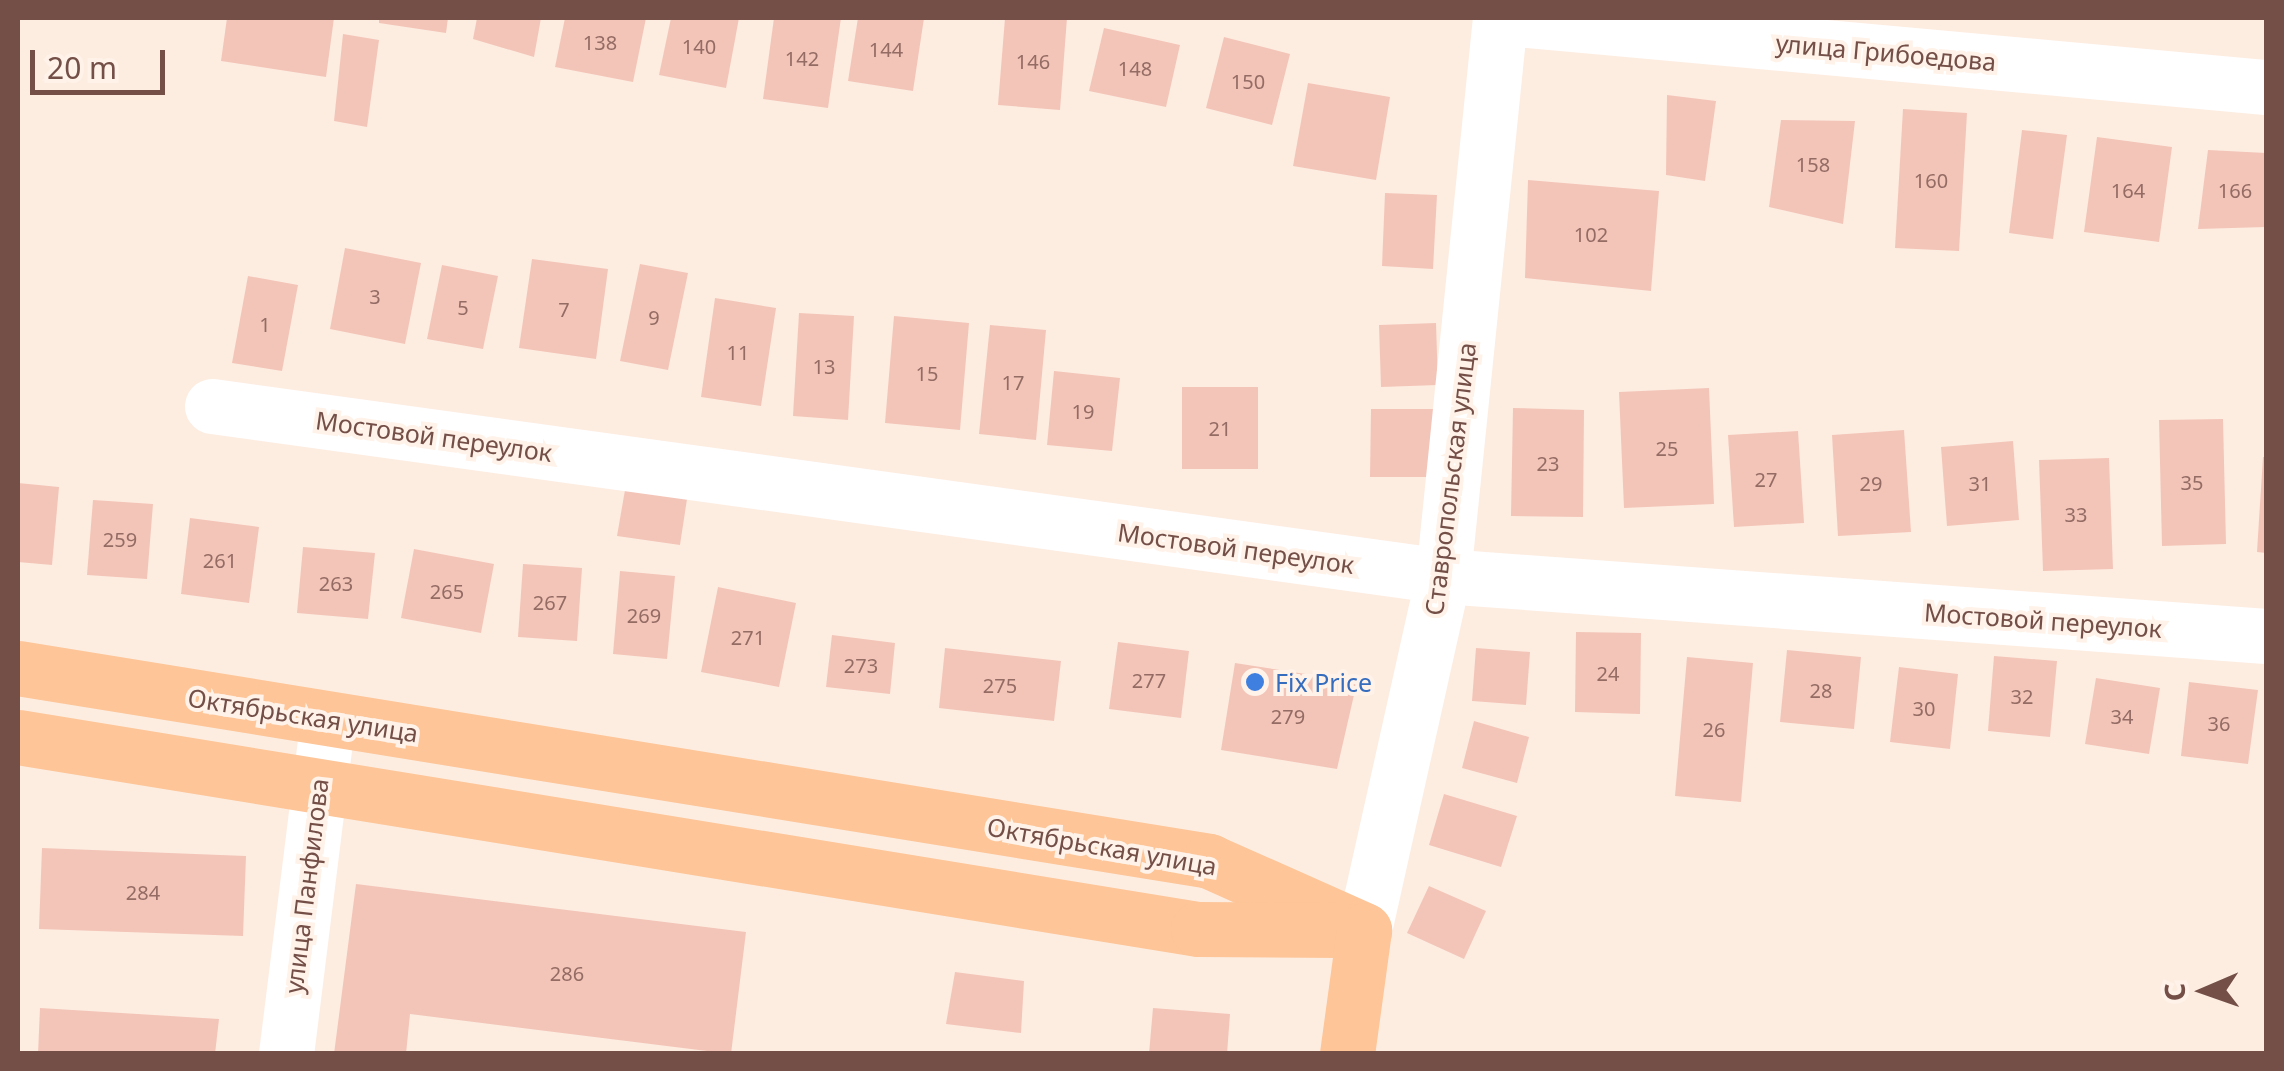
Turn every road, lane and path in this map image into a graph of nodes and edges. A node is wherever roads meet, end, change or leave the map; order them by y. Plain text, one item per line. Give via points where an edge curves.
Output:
1 (1503, 18) edge
2 (2266, 87) edge
3 (212, 406) dead end
4 (1443, 576) junction
5 (2266, 636) edge
6 (18, 668) edge
7 (328, 720) junction
8 (18, 737) edge
9 (318, 785) junction
10 (1364, 930) junction
11 (286, 1054) edge
12 (1346, 1054) edge

1 - 2 street, улица Грибоедова
1 - 4 street, Ставропольская улица
3 - 4 street, Мостовой переулок
4 - 5 street, Мостовой переулок
4 - 10 street, Ставропольская улица
6 - 7 main road, Октябрьская улица
7 - 9 street, улица Панфилова
7 - 10 main road, Октябрьская улица via 1210,861
8 - 9 main road
9 - 10 main road via 1198,929
9 - 11 street, улица Панфилова
10 - 12 main road, Ставропольская улица

